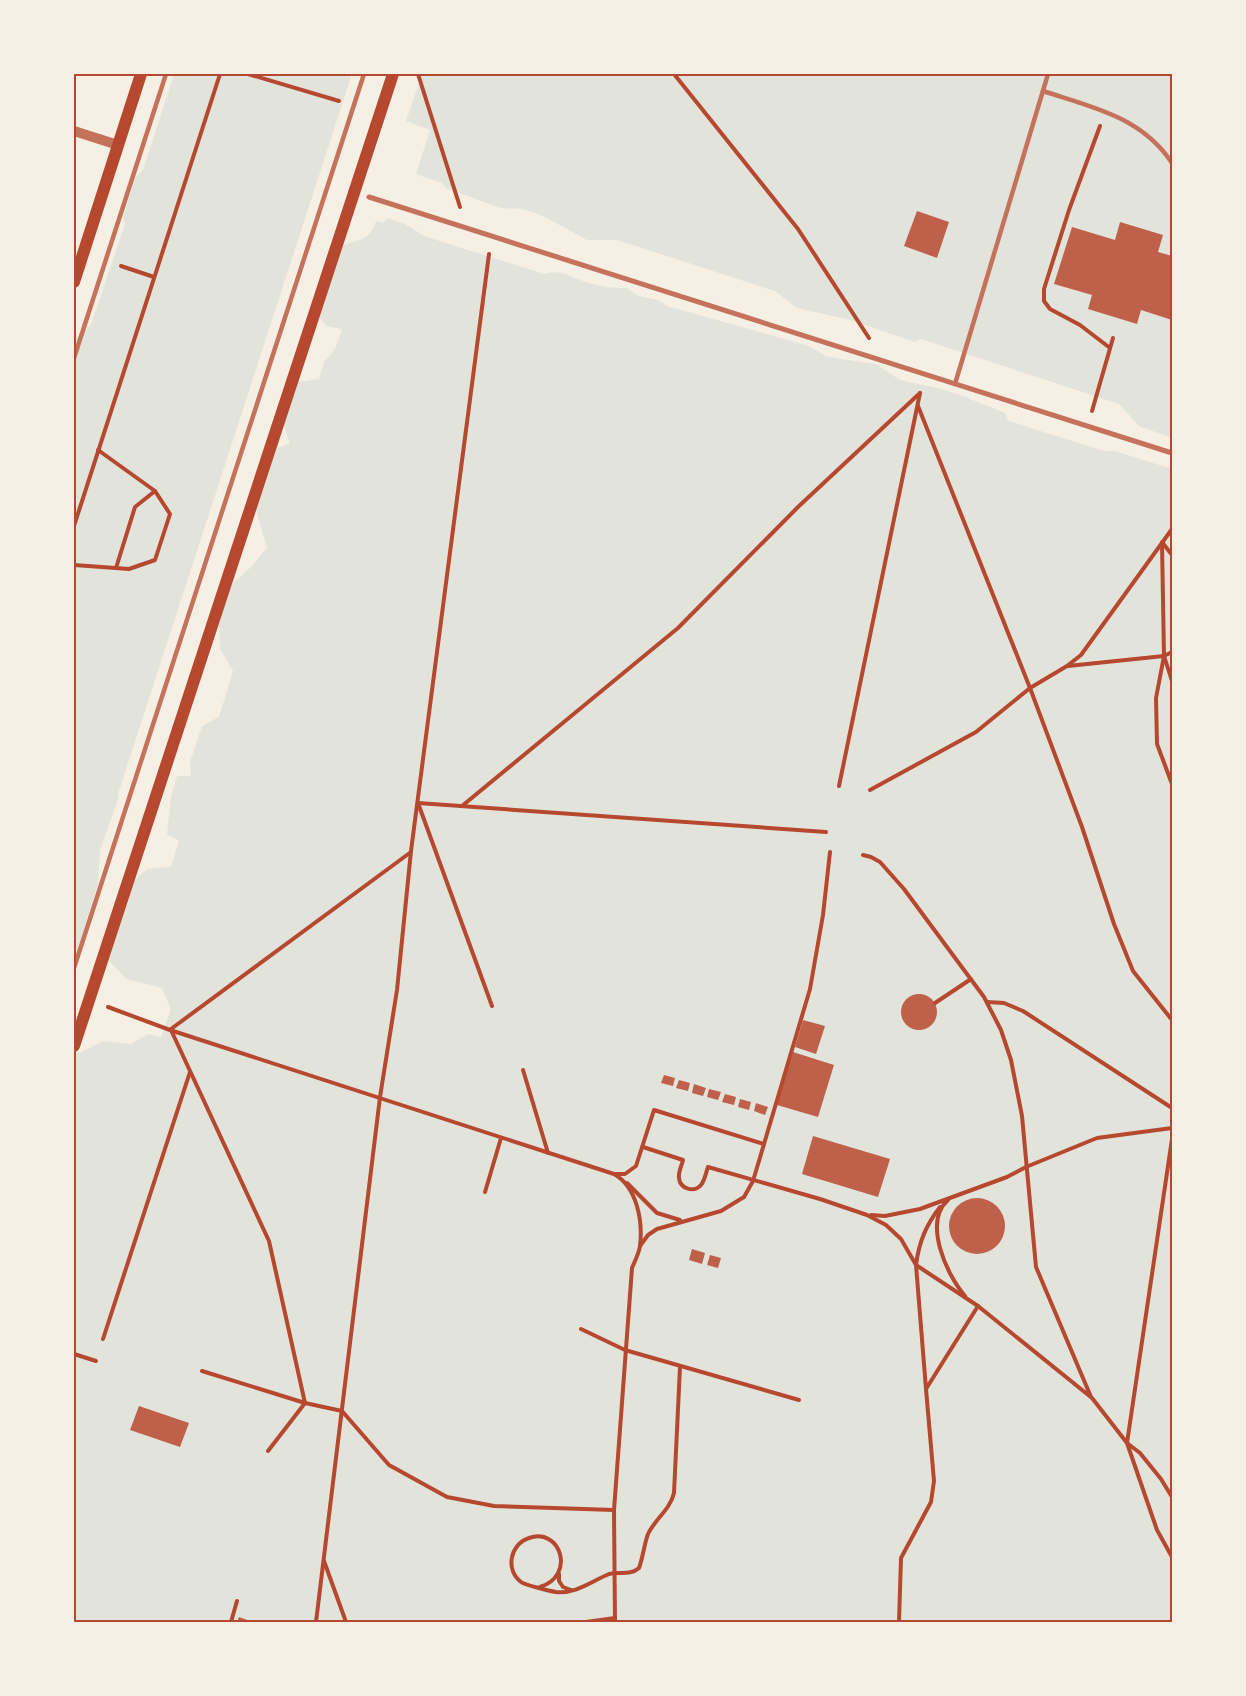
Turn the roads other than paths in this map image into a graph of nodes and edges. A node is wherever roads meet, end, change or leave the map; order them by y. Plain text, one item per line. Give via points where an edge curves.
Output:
1 (141, 74) edge
2 (166, 74) edge
3 (364, 74) edge
4 (393, 74) edge
5 (1048, 74) edge
6 (1043, 91) junction
7 (74, 131) edge
8 (118, 145) junction
9 (1173, 163) edge
10 (369, 197) dead end
11 (74, 282) edge
12 (74, 358) edge
13 (955, 384) junction
14 (1173, 453) edge
15 (74, 968) edge
16 (74, 1046) edge

1 - 8 main road
2 - 12 lane
3 - 15 lane
4 - 16 main road
5 - 6 lane
6 - 9 lane via 1125,120 1162,147
6 - 13 lane
7 - 8 street
8 - 11 main road
10 - 13 street
13 - 14 street

